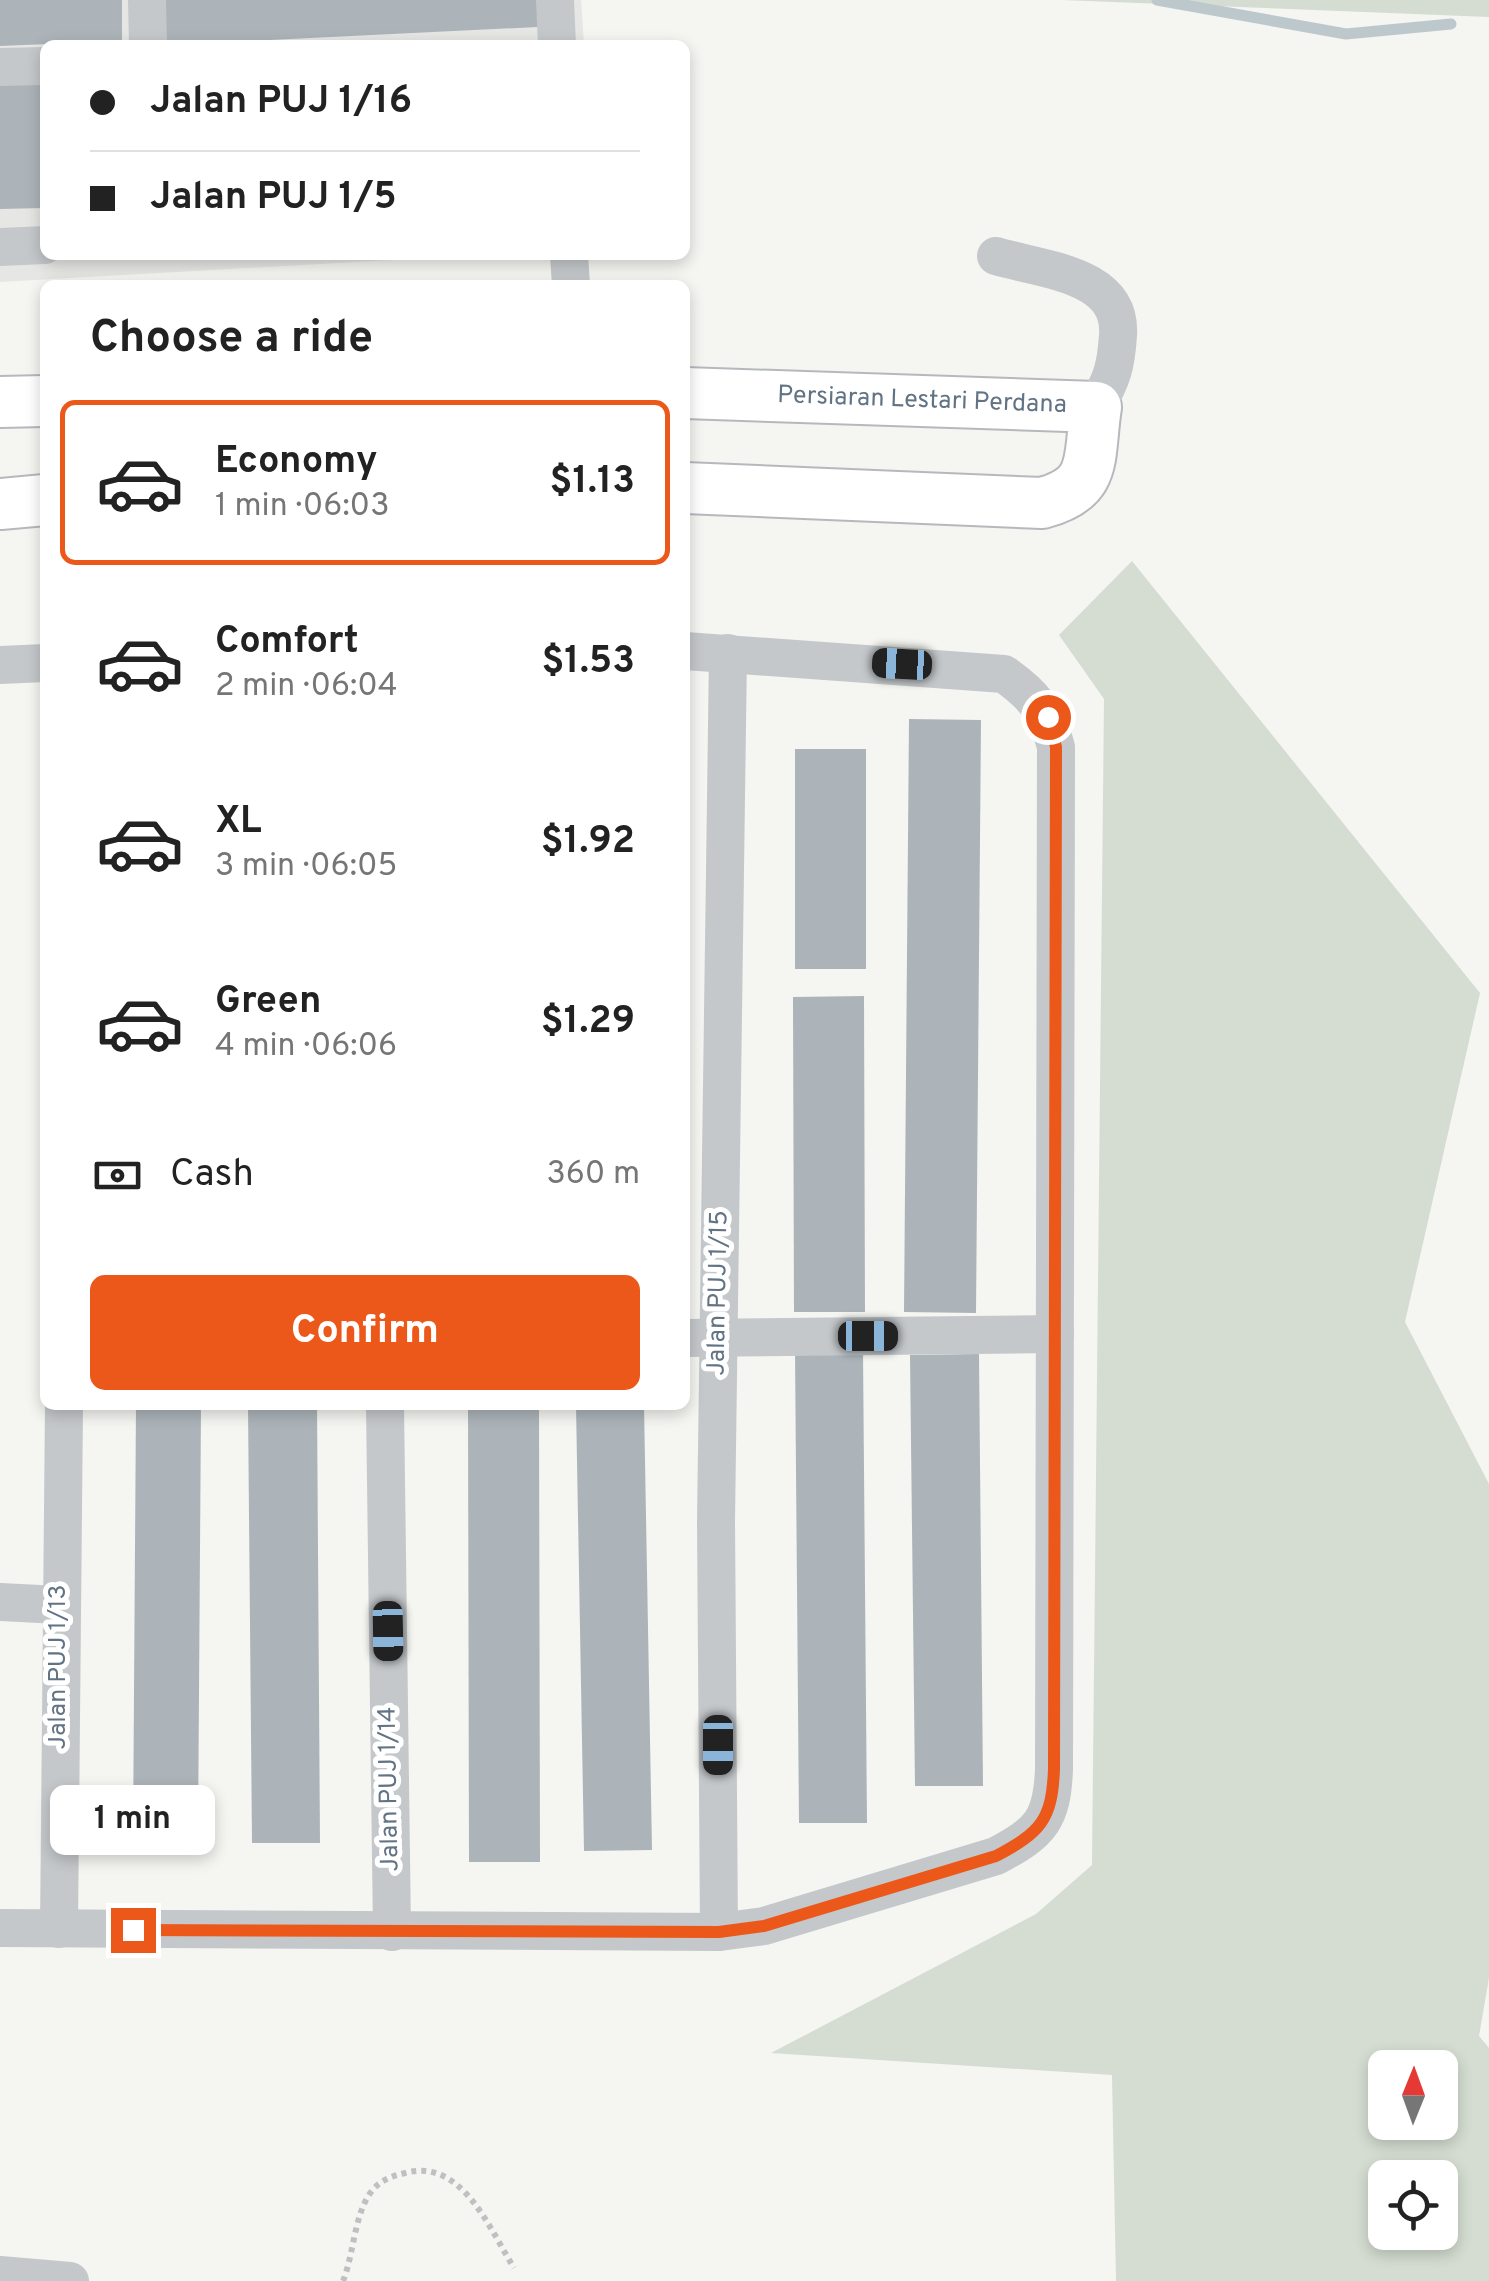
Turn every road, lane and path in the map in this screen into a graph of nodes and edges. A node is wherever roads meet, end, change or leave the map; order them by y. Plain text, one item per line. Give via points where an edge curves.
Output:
1 (147, 0) edge
2 (555, 0) edge
3 (148, 40) edge
4 (557, 40) edge
5 (40, 66) edge
6 (0, 67) edge
7 (40, 245) edge
8 (0, 247) edge
9 (996, 256) dead end
10 (690, 393) edge
11 (40, 401) edge
12 (0, 402) edge
13 (1096, 407) junction
14 (690, 488) edge
15 (40, 500) edge
16 (0, 504) edge
17 (690, 651) edge
18 (728, 653) junction
19 (40, 663) edge
20 (0, 665) edge
21 (1055, 1334) junction
22 (702, 1338) edge
23 (64, 1410) edge
24 (385, 1410) edge
25 (0, 1602) edge
26 (59, 1605) junction
27 (0, 1928) edge
28 (59, 1929) junction
29 (392, 1932) junction
30 (719, 1932) junction
31 (514, 2268) dead end
32 (0, 2275) edge
33 (70, 2281) edge
34 (342, 2281) edge

1 - 3 street
2 - 4 street
5 - 6 street
7 - 8 street
9 - 13 street via 1093,284 1110,296 1120,313 1115,374
10 - 13 main road, Persiaran Lestari Perdana
11 - 12 main road
13 - 14 main road, Persiaran Lestari Perdana via 1085,481 1070,496 1042,503
15 - 16 main road
17 - 18 street
18 - 21 street via 1004,674 1032,694 1048,717 1056,747
18 - 22 street, Jalan PUJ 1/15
19 - 20 street
21 - 22 street
21 - 30 street via 1050,1813 1028,1839 996,1856 764,1926
22 - 30 street, Jalan PUJ 1/15
23 - 26 street, Jalan PUJ 1/13
24 - 29 street, Jalan PUJ 1/14
25 - 26 street
26 - 28 street, Jalan PUJ 1/13
27 - 28 street
28 - 29 street
29 - 30 street
31 - 34 path via 479,2206 440,2174 414,2170 386,2178 370,2192
32 - 33 street

